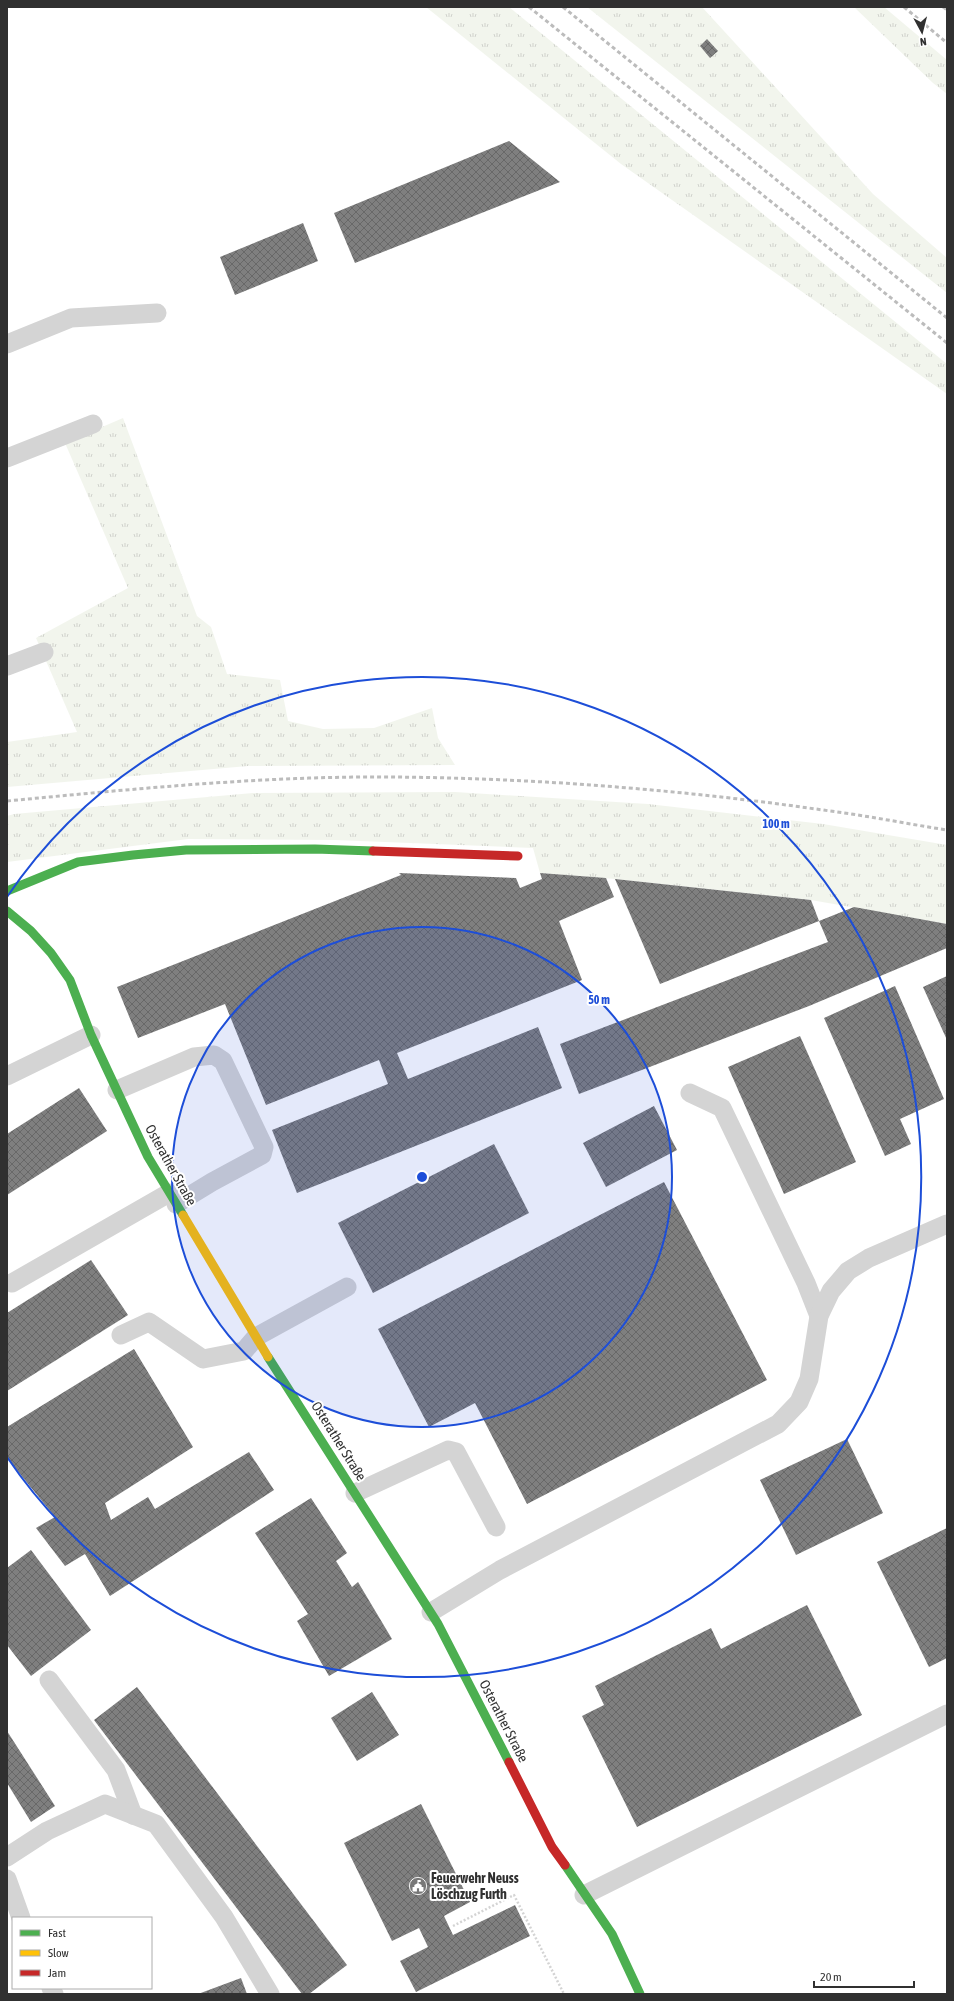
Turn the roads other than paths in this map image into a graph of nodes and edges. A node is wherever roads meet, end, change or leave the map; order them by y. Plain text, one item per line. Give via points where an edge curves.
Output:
1 (157, 313) dead end
2 (7, 344) edge
3 (93, 424) dead end
4 (7, 458) edge
5 (44, 652) dead end
6 (7, 666) edge
7 (518, 856) dead end
8 (7, 891) edge
9 (7, 911) edge
10 (91, 1035) junction
11 (7, 1076) edge
12 (117, 1090) junction
13 (690, 1093) dead end
14 (173, 1198) junction
15 (947, 1224) edge
16 (12, 1283) dead end
17 (347, 1287) dead end
18 (819, 1316) junction
19 (121, 1335) dead end
20 (256, 1337) junction
21 (355, 1493) junction
22 (496, 1527) dead end
23 (431, 1612) junction
24 (49, 1680) dead end
25 (947, 1714) edge
26 (133, 1815) junction
27 (7, 1857) edge
28 (7, 1879) edge
29 (584, 1895) junction
30 (21, 1917) edge
31 (270, 1994) edge
32 (640, 1994) edge

1 - 2 lane via 71,318
3 - 4 lane
5 - 6 lane
7 - 8 street via 315,849 186,850 78,862
9 - 10 street, Osterather Straße via 52,953 70,980
10 - 11 lane
10 - 12 street, Osterather Straße
12 - 14 street, Osterather Straße via 148,1157
12 - 14 lane via 194,1057 214,1055 223,1061 264,1147 262,1155 212,1182
13 - 18 lane via 722,1108 806,1283
14 - 16 lane
14 - 20 street, Osterather Straße
15 - 18 lane via 869,1258 848,1271 831,1291
17 - 20 lane
18 - 23 lane via 809,1378 799,1402 778,1424 500,1570
19 - 20 lane via 149,1322 203,1359 244,1350
20 - 21 street, Osterather Straße
21 - 22 lane via 448,1450 456,1452
21 - 23 street, Osterather Straße
23 - 29 street, Osterather Straße via 552,1847
24 - 26 lane via 116,1770
25 - 29 lane
26 - 27 lane via 105,1804 47,1831
26 - 31 lane via 156,1824 224,1917
28 - 30 lane
29 - 32 street, Osterather Straße via 612,1934

